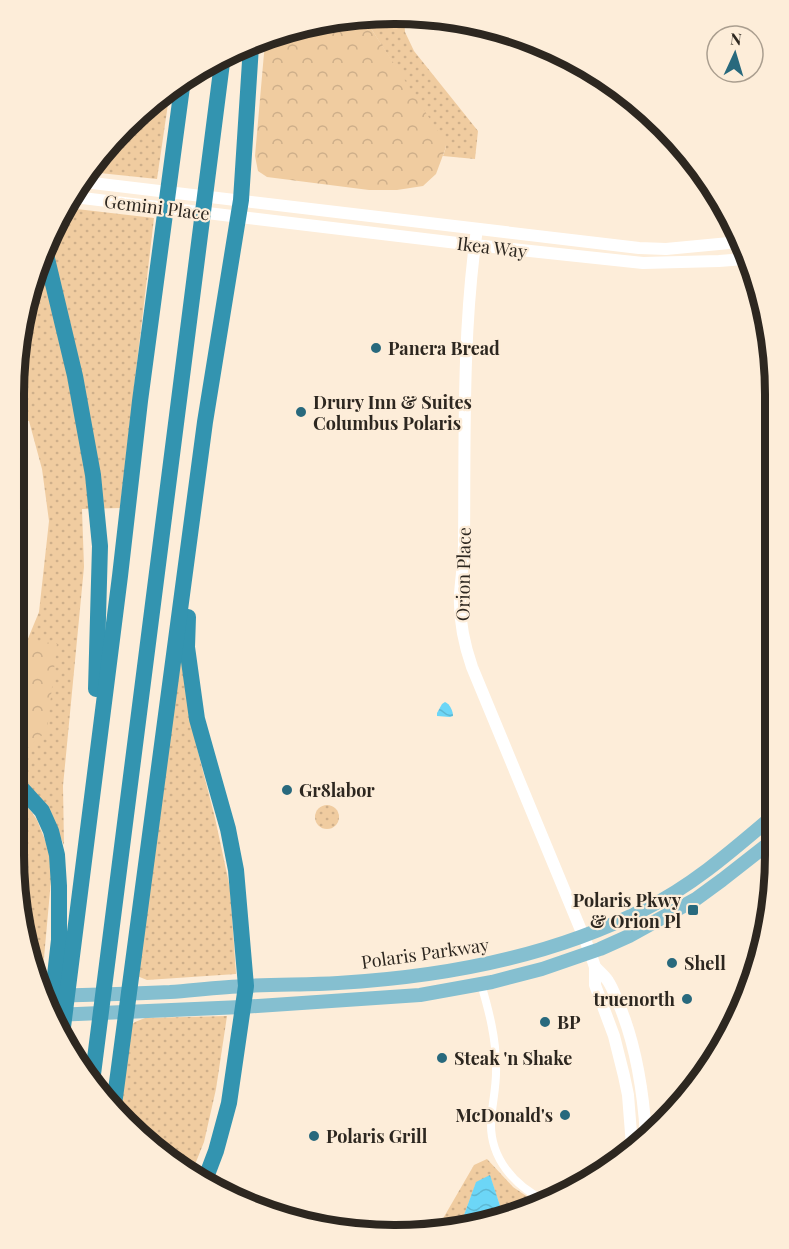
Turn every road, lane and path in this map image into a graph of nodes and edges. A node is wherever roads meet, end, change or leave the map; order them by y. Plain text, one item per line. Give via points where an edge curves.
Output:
1 (252, 53) edge
2 (221, 67) edge
3 (181, 92) edge
4 (91, 183) edge
5 (81, 198) edge
6 (240, 208) junction
7 (477, 229) junction
8 (732, 243) edge
9 (474, 245) junction
10 (739, 259) edge
11 (48, 264) edge
12 (188, 547) junction
13 (93, 778) junction
14 (24, 791) edge
15 (765, 823) edge
16 (765, 846) edge
17 (584, 936) junction
18 (590, 952) junction
19 (595, 967) junction
20 (481, 984) junction
21 (246, 986) junction
22 (52, 996) edge
23 (53, 998) edge
24 (242, 1008) junction
25 (60, 1013) edge
26 (64, 1021) edge
27 (94, 1070) edge
28 (115, 1098) edge
29 (645, 1127) edge
30 (631, 1139) edge
31 (207, 1174) edge
32 (538, 1196) edge

1 - 6 highway
2 - 27 highway
3 - 13 highway
4 - 6 main road, Gemini Place via 141,188
5 - 6 main road, Gemini Place via 139,205
6 - 7 main road, Ikea Way
6 - 9 main road, Ikea Way
6 - 12 highway
7 - 8 main road, Ikea Way via 639,248
7 - 9 main road, Orion Place
9 - 10 main road, Ikea Way via 643,264
9 - 17 main road, Orion Place via 468,308 460,605 464,640
11 - 13 highway via 79,398 93,475 100,546
12 - 21 highway via 187,647 197,719 236,870
12 - 28 highway
13 - 26 highway
14 - 23 highway via 42,811 57,855 59,940
15 - 17 main road, Polaris Parkway via 677,891
16 - 18 main road, Polaris Parkway via 696,899 629,936
17 - 18 main road, Orion Place
17 - 21 main road, Polaris Parkway via 494,963 450,971 391,979
18 - 19 main road, Orion Place
18 - 20 main road, Polaris Parkway
19 - 29 main road, Orion Place via 609,981 627,1024 640,1079
19 - 30 main road, Orion Place via 594,985 614,1036 624,1076
20 - 24 main road, Polaris Parkway via 420,994
20 - 32 street via 496,1052 492,1140 506,1170
21 - 22 main road, Polaris Parkway
21 - 24 highway
24 - 25 main road, Polaris Parkway
24 - 31 highway via 229,1103

